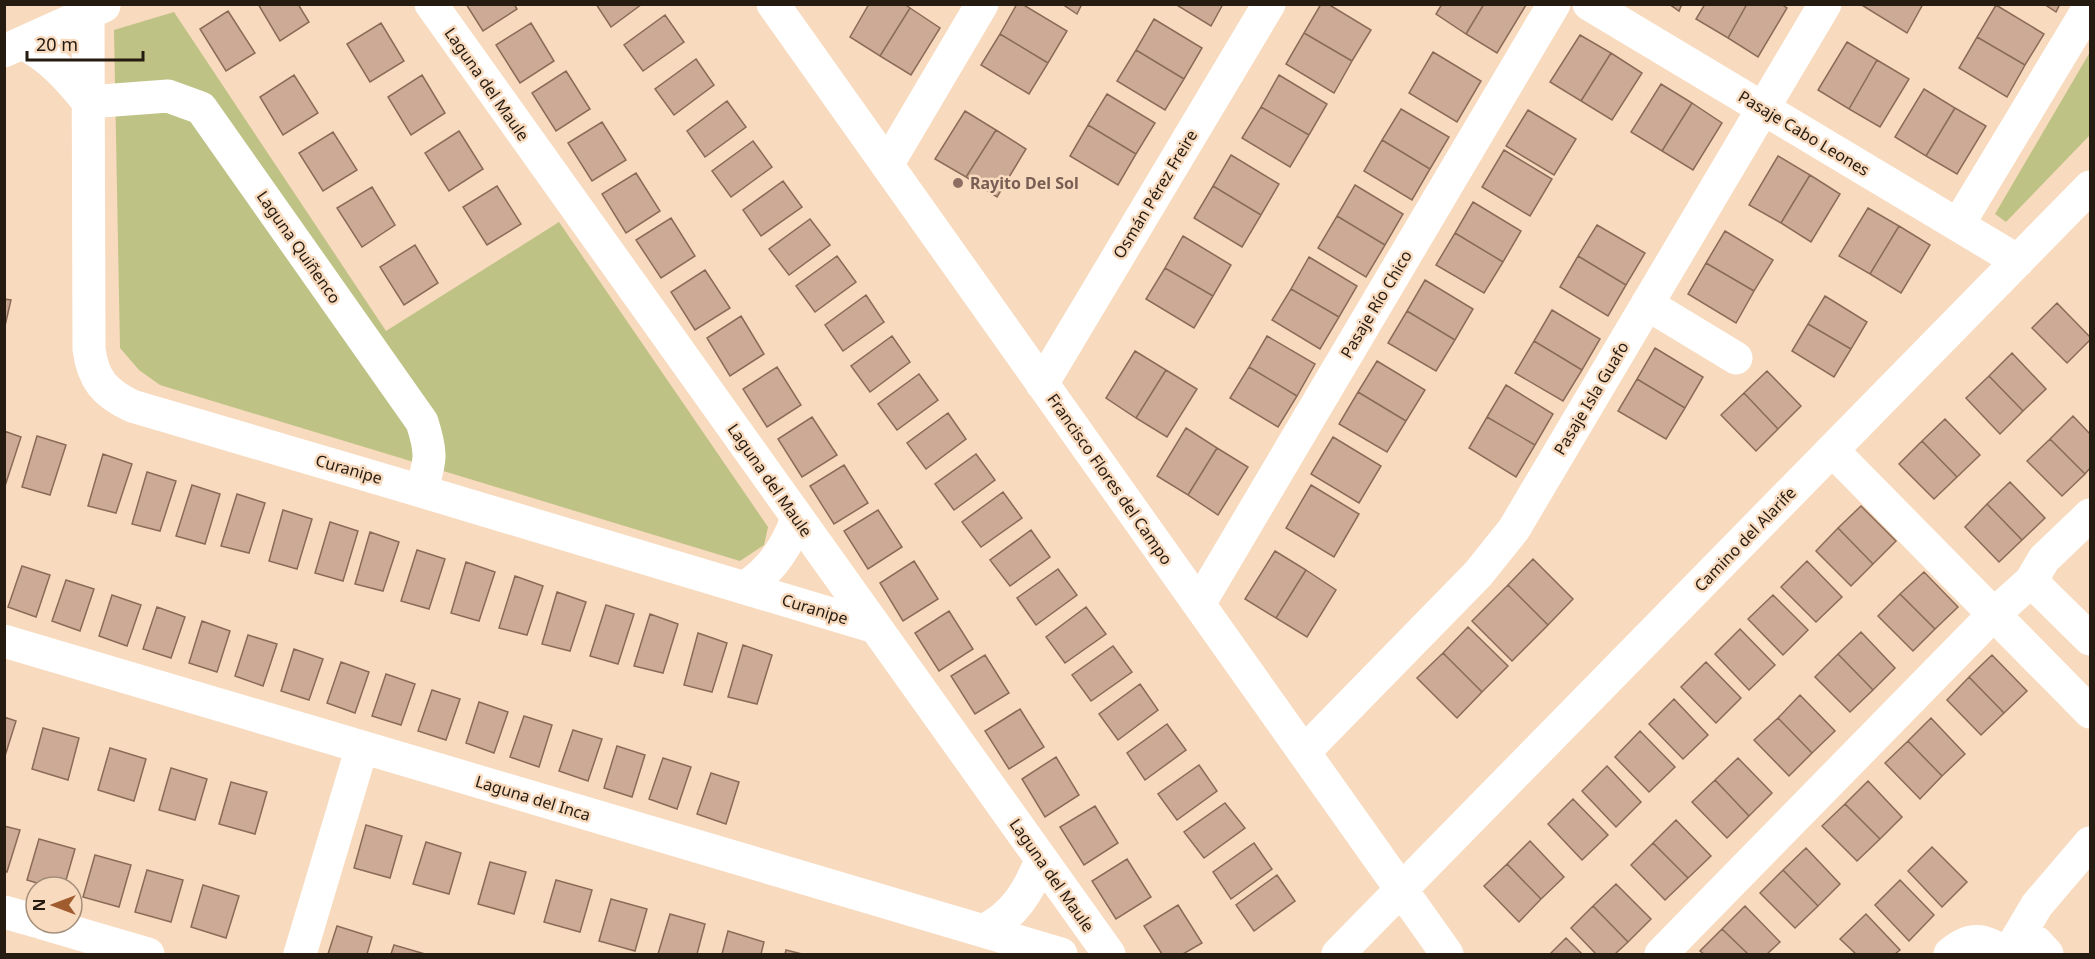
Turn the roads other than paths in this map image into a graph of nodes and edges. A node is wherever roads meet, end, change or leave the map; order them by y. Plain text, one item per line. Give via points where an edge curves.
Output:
1 (431, 4) edge
2 (773, 4) edge
3 (982, 4) edge
4 (1269, 4) edge
5 (1554, 4) edge
6 (1589, 4) edge
7 (1825, 4) edge
8 (2091, 6) edge
9 (98, 9) edge
10 (14, 47) edge
11 (88, 102) junction
12 (1763, 109) junction
13 (887, 165) junction
14 (2091, 187) edge
15 (1958, 225) junction
16 (2018, 261) junction
17 (1647, 304) junction
18 (1736, 358) dead end
19 (1042, 384) junction
20 (1832, 450) junction
21 (421, 490) junction
22 (2091, 514) edge
23 (797, 518) junction
24 (2031, 581) junction
25 (744, 588) junction
26 (1198, 604) junction
27 (1993, 615) junction
28 (875, 627) junction
29 (2091, 639) edge
30 (4, 641) edge
31 (2091, 712) edge
32 (362, 747) junction
33 (1304, 752) junction
34 (2091, 843) edge
35 (1041, 860) junction
36 (1401, 891) junction
37 (4, 912) edge
38 (24, 918) edge
39 (983, 931) junction
40 (83, 935) edge
41 (2012, 948) edge
42 (148, 954) edge
43 (300, 954) edge
44 (1061, 954) edge
45 (1108, 954) edge
46 (1338, 954) edge
47 (1446, 954) edge
48 (1661, 954) edge
49 (1950, 954) edge
50 (2048, 954) edge

1 - 23 street, Laguna del Maule
2 - 13 street, Francisco Flores del Campo
3 - 13 street
4 - 19 street, Osmán Pérez Freire
5 - 26 street, Pasaje Río Chico
6 - 12 street, Pasaje Cabo Leones
7 - 12 street, Pasaje Isla Guafo
8 - 15 street
9 - 10 street
9 - 11 street, Curanipe
10 - 11 street via 39,52
11 - 21 street, Laguna Quiñenco via 168,96 201,108 422,422 430,463
11 - 21 street, Curanipe via 89,350 95,375 102,385 132,406
12 - 15 street, Pasaje Cabo Leones
12 - 17 street, Pasaje Isla Guafo
13 - 19 street, Francisco Flores del Campo
14 - 16 street, Camino del Alarife
15 - 16 street, Pasaje Cabo Leones
16 - 20 street, Camino del Alarife
17 - 18 street
17 - 33 street, Pasaje Isla Guafo via 1498,550
19 - 26 street, Francisco Flores del Campo
20 - 27 street
20 - 36 street, Camino del Alarife
21 - 25 street, Curanipe
22 - 24 street via 2044,559
23 - 25 street via 775,561
23 - 28 street, Laguna del Maule
24 - 27 street
24 - 29 street
25 - 28 street, Curanipe
26 - 33 street, Francisco Flores del Campo
27 - 31 street
27 - 48 street
28 - 35 street, Laguna del Maule
30 - 32 street, Laguna del Inca
32 - 39 street, Laguna del Inca
32 - 43 street
33 - 36 street, Francisco Flores del Campo
34 - 41 street via 2037,905
35 - 39 street via 1024,898 999,924
35 - 45 street, Laguna del Maule
36 - 46 street, Camino del Alarife
36 - 47 street, Francisco Flores del Campo
37 - 38 street
39 - 44 street, Laguna del Inca
40 - 42 street
41 - 49 street via 1985,941 1962,944
41 - 50 street via 2036,942

